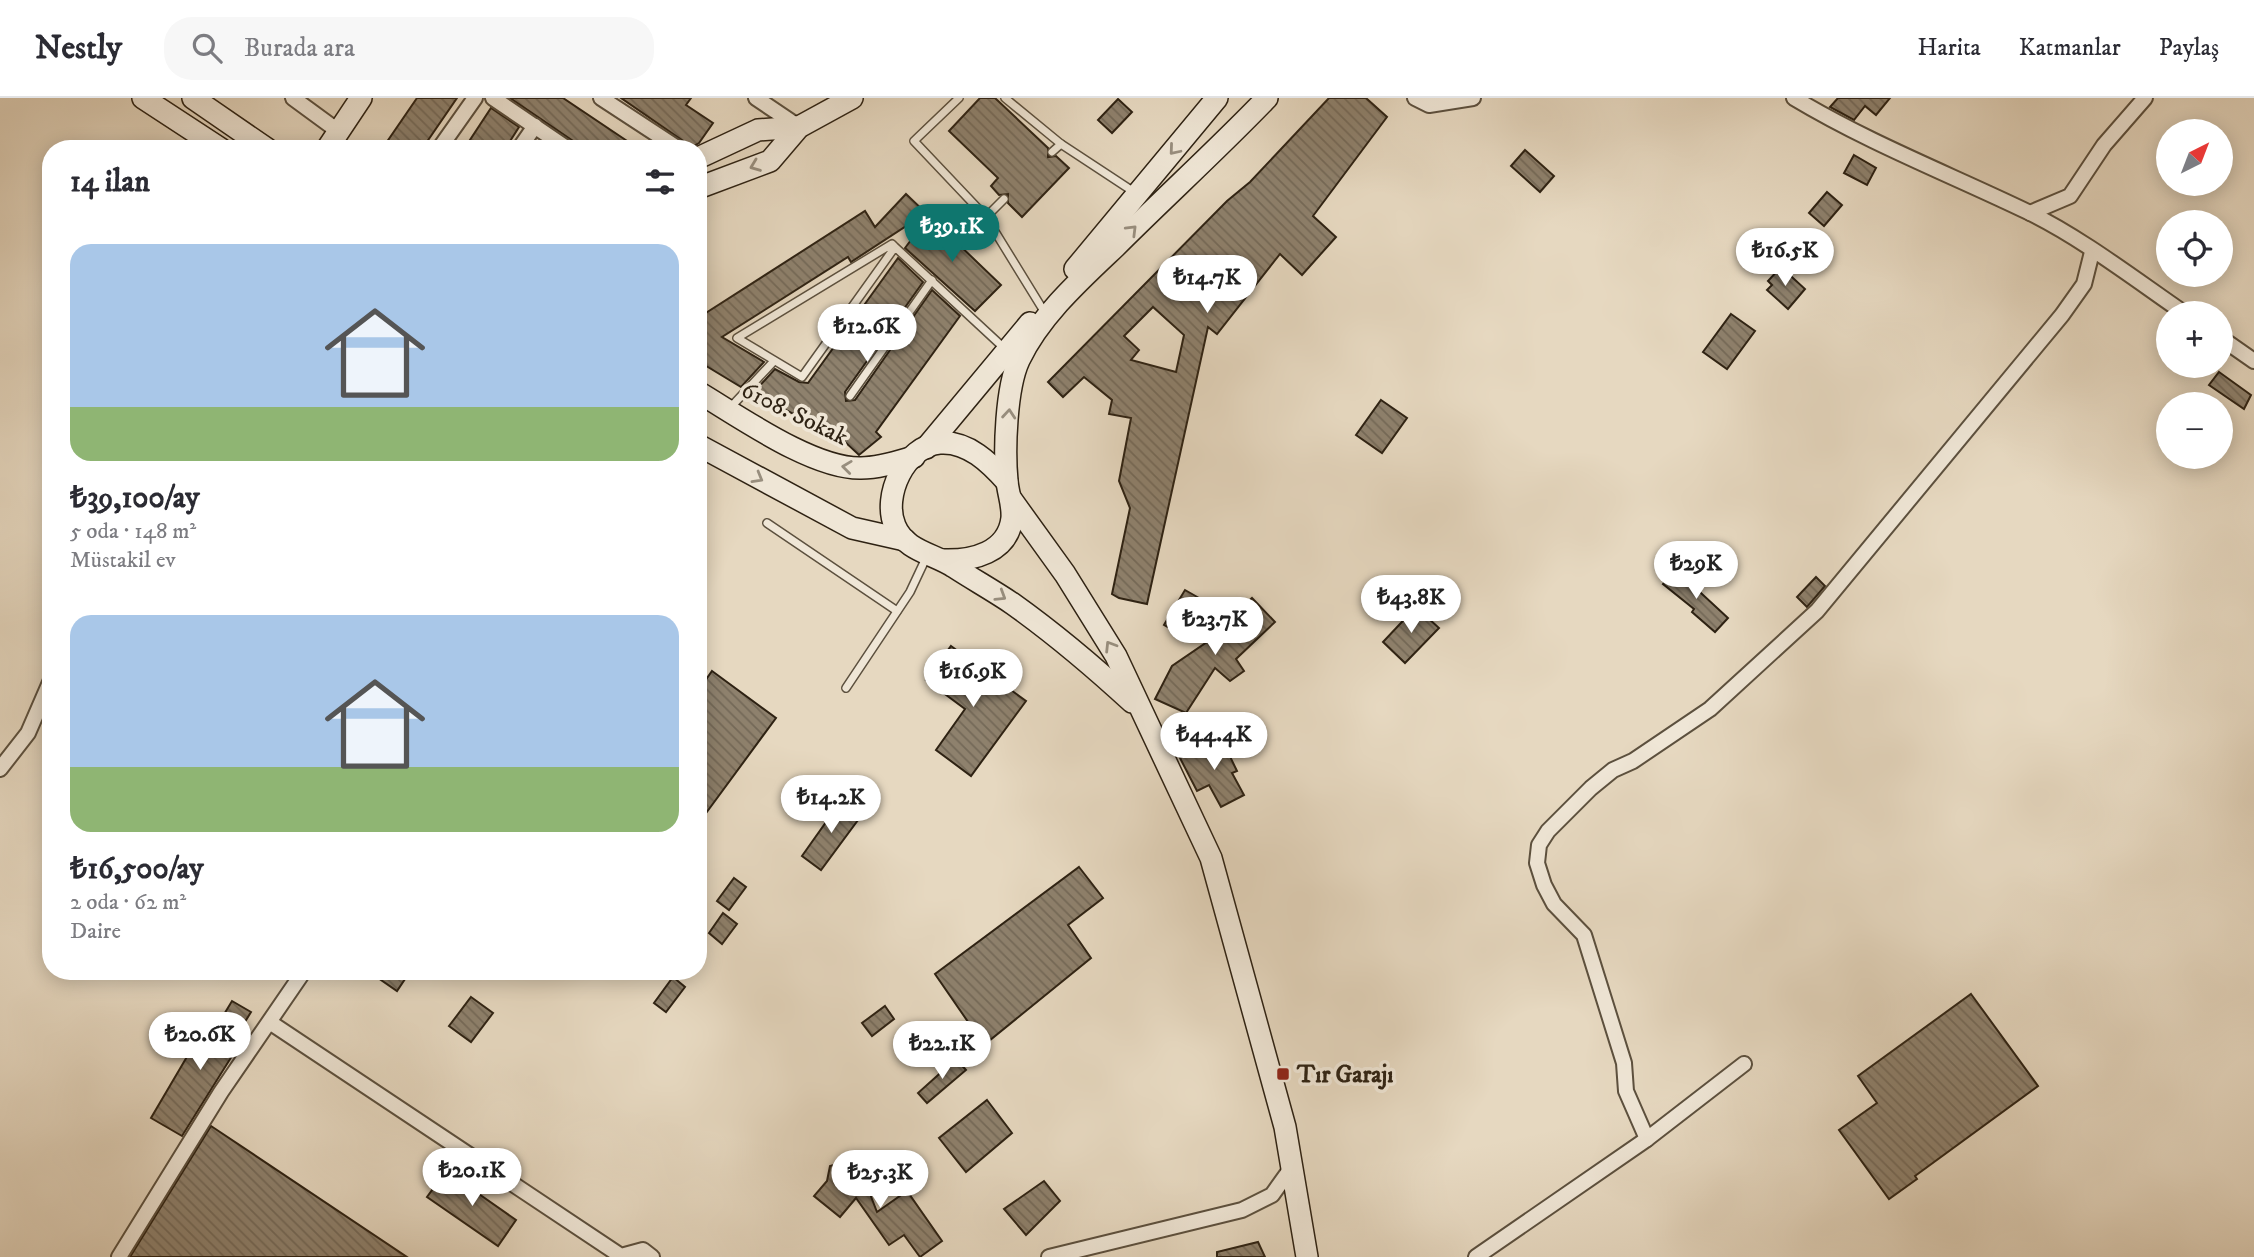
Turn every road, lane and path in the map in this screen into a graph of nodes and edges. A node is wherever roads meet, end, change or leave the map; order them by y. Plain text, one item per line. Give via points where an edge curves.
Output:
1 (143, 98) edge
2 (193, 98) edge
3 (293, 98) edge
4 (361, 98) edge
5 (475, 98) edge
6 (493, 98) edge
7 (601, 98) edge
8 (756, 98) edge
9 (852, 98) edge
10 (959, 98) edge
11 (1005, 98) edge
12 (1217, 98) edge
13 (1267, 98) edge
14 (1415, 98) edge
15 (1473, 98) edge
16 (1794, 98) edge
17 (2146, 98) edge
18 (535, 126) junction
19 (799, 127) junction
20 (207, 140) edge
21 (254, 140) edge
22 (332, 140) edge
23 (445, 140) edge
24 (525, 140) edge
25 (555, 140) edge
26 (665, 140) edge
27 (1061, 145) junction
28 (1052, 152) dead end
29 (707, 155) edge
30 (707, 185) edge
31 (1137, 194) junction
32 (1004, 200) dead end
33 (2030, 213) junction
34 (986, 217) junction
35 (895, 247) junction
36 (2092, 252) junction
37 (932, 280) junction
38 (2166, 301) edge
39 (1042, 308) junction
40 (2233, 346) edge
41 (1007, 350) junction
42 (774, 361) junction
43 (2254, 361) edge
44 (850, 396) dead end
45 (707, 397) edge
46 (729, 410) junction
47 (707, 450) edge
48 (920, 452) junction
49 (1009, 491) junction
50 (767, 523) dead end
51 (905, 540) junction
52 (935, 557) junction
53 (897, 611) junction
54 (846, 688) dead end
55 (42, 701) edge
56 (1139, 708) junction
57 (0, 769) edge
58 (298, 980) edge
59 (271, 1023) junction
60 (1744, 1064) dead end
61 (1647, 1139) junction
62 (1292, 1167) junction
63 (119, 1257) edge
64 (652, 1257) edge
65 (1049, 1257) edge
66 (1307, 1257) edge
67 (1476, 1257) edge

1 - 20 main road
2 - 21 main road
3 - 22 street
4 - 22 main road
5 - 23 street
6 - 18 street
7 - 26 street
8 - 19 street
9 - 19 main road
10 - 34 lane via 914,141
11 - 27 lane
12 -> 31 main road
49 -> 13 main road via 1013,382 1019,360 1043,323 1078,282
14 - 15 street via 1429,106
16 - 33 street via 1913,162
17 - 33 street via 2104,145 2070,196
18 - 24 street
18 - 25 street
19 - 29 main road via 758,130
19 -> 30 main road via 770,161
27 - 28 lane
27 - 31 lane
31 - 39 main road
32 - 34 lane
33 - 36 street
34 - 39 lane
35 - 37 lane
35 - 42 lane via 802,377
35 - 42 lane via 892,244 737,338
36 - 38 street
36 - 61 street via 2084,284 2062,315 1817,611 1710,709 1598,782 1539,845 1537,863 1544,885 1554,904 1584,935 1624,1063 1626,1091
37 - 41 lane
37 - 44 lane
39 - 41 main road
40 - 43 street
41 - 48 main road
42 - 46 lane
45 - 46 main road, 6108. Sokak
48 -> 46 main road, 6108. Sokak via 860,468 830,465
47 -> 51 main road via 852,528
48 - 49 main road via 940,443 959,445 979,455
48 - 51 main road via 899,475 892,491 895,527
49 - 52 main road via 1010,529 1000,542 986,554 965,561
56 -> 49 main road via 1116,656
50 - 53 lane
51 - 52 main road
52 - 53 lane
52 -> 56 main road via 1012,603
53 - 54 lane
55 - 57 street via 28,733
56 - 62 main road via 1210,858 1256,1016
58 - 59 street
59 - 63 street via 221,1092
59 - 64 street via 621,1256 643,1250
60 - 61 street
61 - 67 street
62 - 65 street via 1272,1195 1242,1210
62 - 66 main road

